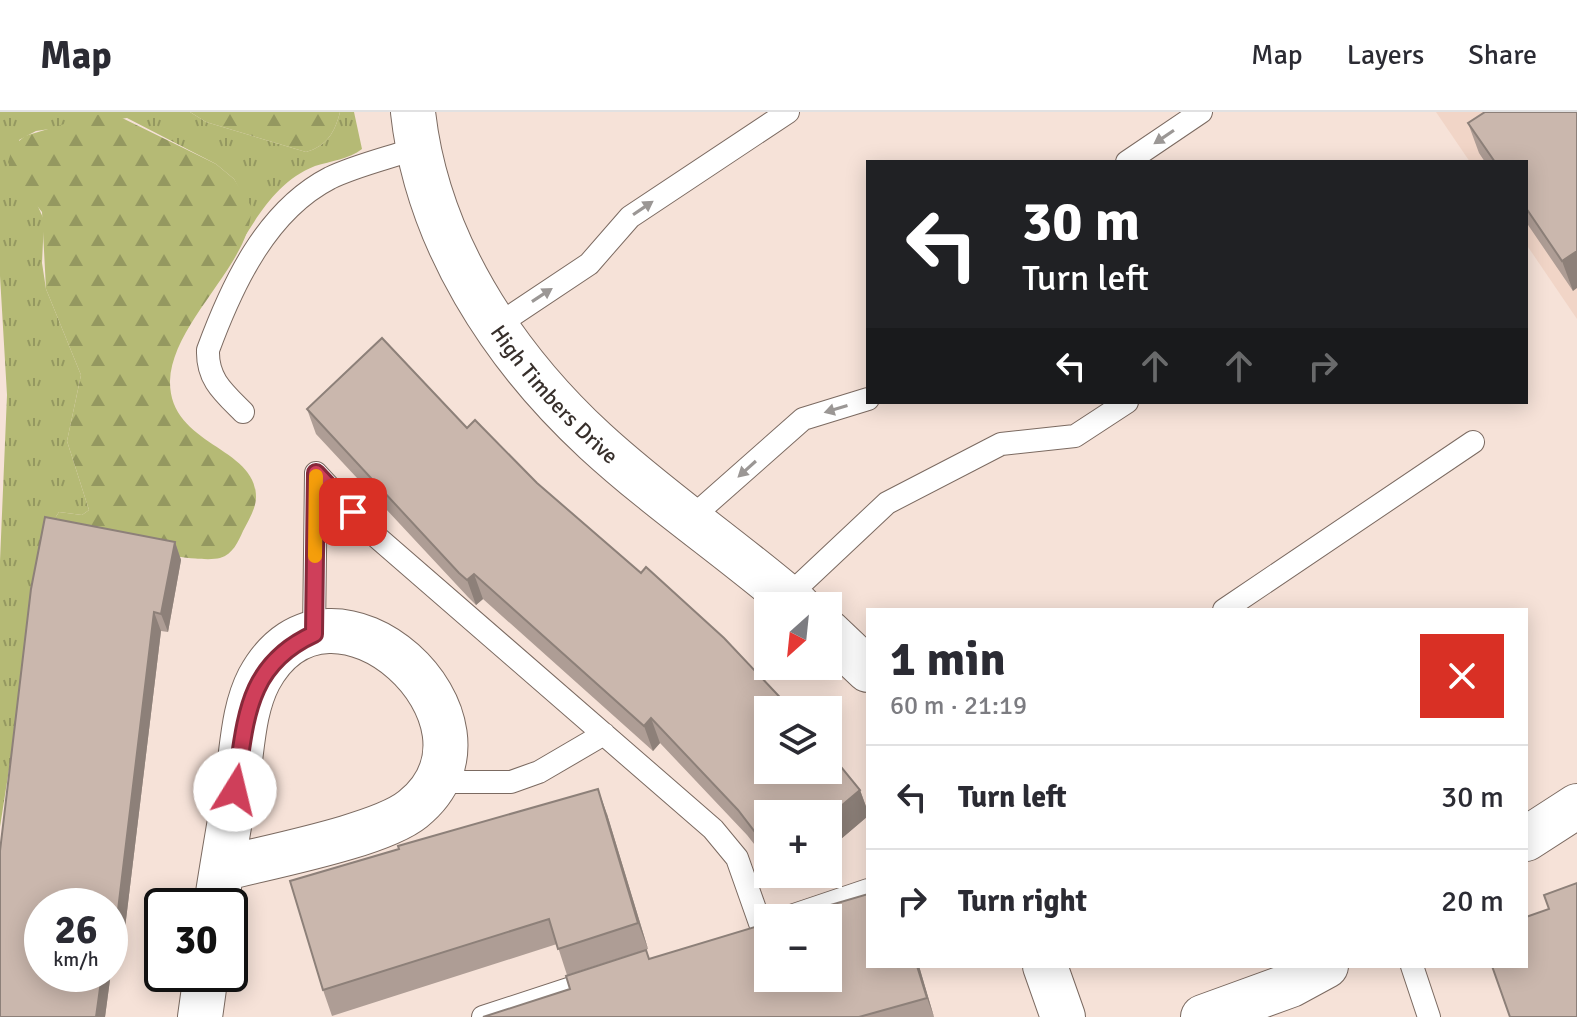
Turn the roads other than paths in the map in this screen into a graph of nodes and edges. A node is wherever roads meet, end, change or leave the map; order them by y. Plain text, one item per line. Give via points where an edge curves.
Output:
1 (788, 112) edge
2 (1201, 112) edge
3 (415, 130) edge
4 (1130, 160) edge
5 (496, 326) junction
6 (866, 400) edge
7 (1124, 404) edge
8 (243, 412) dead end
9 (1473, 442) dead end
10 (691, 518) junction
11 (781, 592) edge
12 (801, 592) edge
13 (1227, 608) edge
14 (314, 634) junction
15 (842, 645) edge
16 (866, 668) edge
17 (604, 734) junction
18 (436, 782) junction
19 (1577, 806) edge
20 (1528, 838) edge
21 (219, 888) edge
22 (866, 891) edge
23 (826, 904) edge
24 (754, 912) edge
25 (1046, 968) edge
26 (1322, 968) edge
27 (1413, 968) edge
28 (614, 974) edge
29 (203, 992) edge
30 (200, 1017) edge
31 (483, 1017) edge
32 (1063, 1017) edge
33 (1203, 1017) edge
34 (1429, 1017) edge

5 -> 1 lane via 589,264 630,217
2 -> 4 lane
3 - 5 street, High Timbers Drive via 434,203 463,272
3 - 8 lane via 294,201 263,237 208,350 215,384
5 - 10 street, High Timbers Drive via 572,419
6 -> 10 lane via 803,419
7 - 12 lane via 1075,436 1001,444 887,503
9 - 13 lane
10 - 11 street, High Timbers Drive
14 - 17 lane via 316,473 371,532
14 - 18 street via 342,630 374,641 416,674 443,723 445,753
14 - 21 street via 279,655 254,692
15 - 16 street
17 - 18 lane via 511,782
17 - 24 lane via 724,841 744,873
18 - 21 street via 414,809 383,826
19 - 20 street
22 - 23 lane
25 - 32 street
26 - 33 street
27 - 34 lane
28 - 31 lane
29 - 30 street

